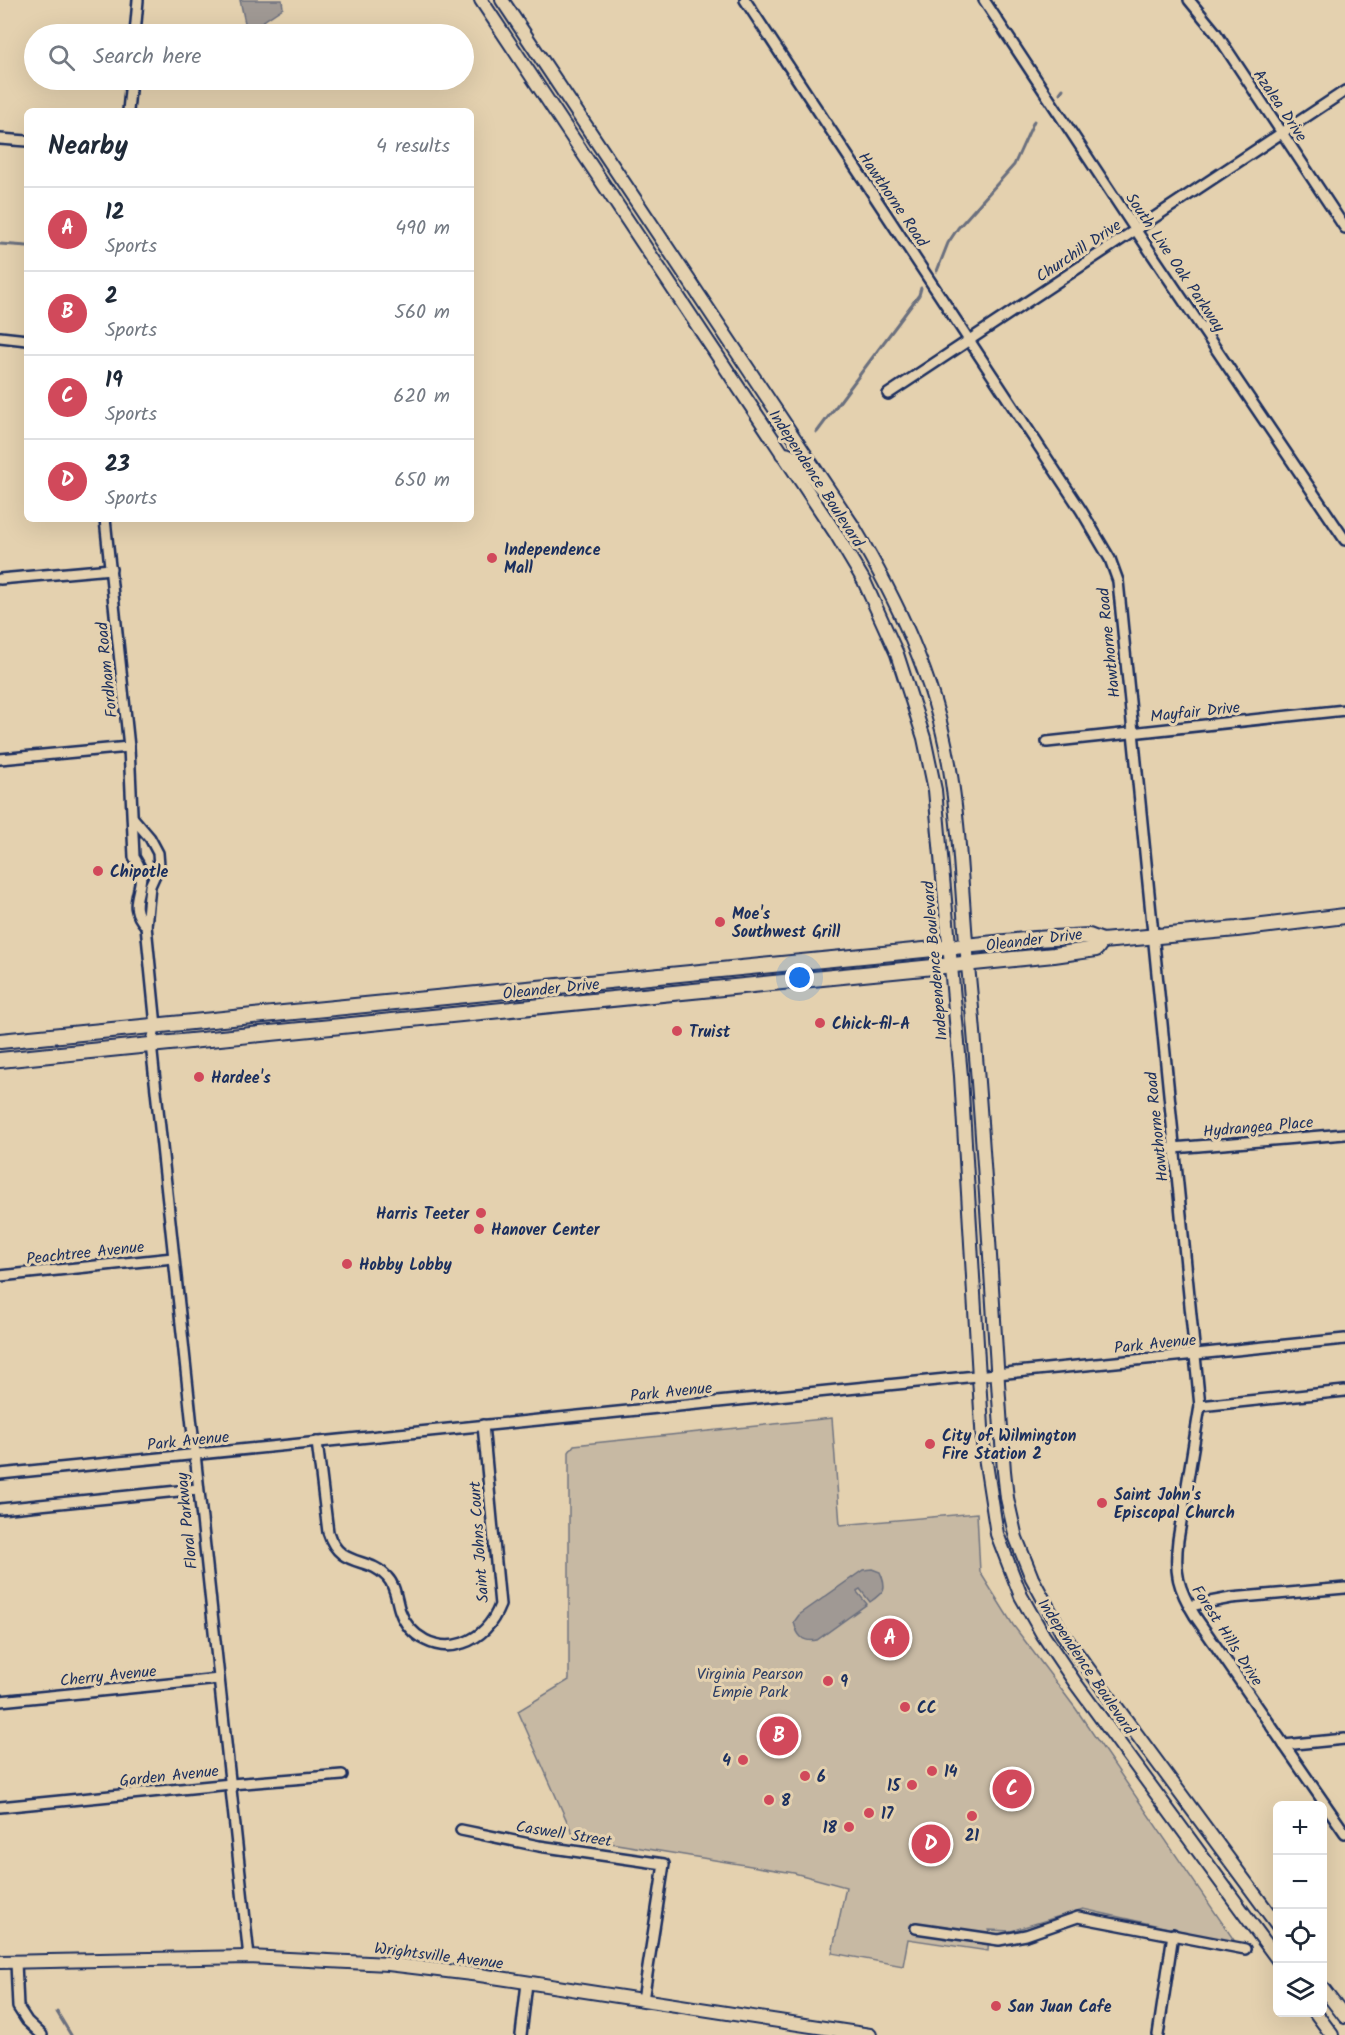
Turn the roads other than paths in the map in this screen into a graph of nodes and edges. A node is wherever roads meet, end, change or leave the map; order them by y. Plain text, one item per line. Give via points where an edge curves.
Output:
1 (138, 0) edge
2 (481, 0) edge
3 (502, 0) edge
4 (745, 0) edge
5 (984, 0) edge
6 (1189, 0) edge
7 (136, 24) edge
8 (130, 90) edge
9 (1345, 92) edge
10 (128, 108) edge
11 (1282, 134) junction
12 (0, 139) edge
13 (24, 141) edge
14 (1345, 228) edge
15 (1135, 229) junction
16 (0, 338) edge
17 (24, 340) edge
18 (970, 340) junction
19 (888, 394) dead end
20 (782, 454) junction
21 (105, 522) edge
22 (853, 526) junction
23 (1345, 540) edge
24 (111, 569) junction
25 (0, 579) edge
26 (1345, 710) edge
27 (1133, 733) junction
28 (1047, 742) dead end
29 (129, 747) junction
30 (0, 759) edge
31 (133, 818) junction
32 (1345, 916) edge
33 (146, 926) junction
34 (1153, 936) junction
35 (1102, 941) junction
36 (966, 947) junction
37 (949, 948) junction
38 (967, 964) junction
39 (950, 965) junction
40 (156, 1026) junction
41 (0, 1041) edge
42 (151, 1044) junction
43 (0, 1060) edge
44 (1345, 1134) edge
45 (1173, 1148) junction
46 (173, 1258) junction
47 (0, 1276) edge
48 (1345, 1339) edge
49 (1195, 1354) junction
50 (998, 1373) junction
51 (979, 1375) junction
52 (1345, 1391) edge
53 (1200, 1406) junction
54 (483, 1425) junction
55 (317, 1442) junction
56 (194, 1455) junction
57 (0, 1474) edge
58 (198, 1489) junction
59 (0, 1509) edge
60 (1345, 1587) edge
61 (1189, 1606) junction
62 (219, 1679) junction
63 (0, 1701) edge
64 (1345, 1739) edge
65 (1284, 1745) junction
66 (342, 1775) dead end
67 (231, 1784) junction
68 (0, 1807) edge
69 (461, 1830) dead end
70 (1345, 1833) edge
71 (1273, 1919) edge
72 (916, 1928) dead end
73 (1173, 1934) junction
74 (1245, 1948) dead end
75 (1273, 1953) edge
76 (249, 1958) junction
77 (0, 1962) edge
78 (16, 1962) junction
79 (527, 1983) junction
80 (1327, 1992) edge
81 (643, 2000) junction
82 (1319, 2017) edge
83 (1345, 2017) edge
84 (42, 2035) edge
85 (521, 2035) edge
86 (870, 2035) edge
87 (1158, 2035) edge
88 (1332, 2035) edge

1 - 7 street
2 - 20 main road, Independence Boulevard
3 - 22 main road, Independence Boulevard
4 - 18 street, Hawthorne Road
5 - 15 street, South Live Oak Parkway
6 - 11 street, Azalea Drive via 1216,33
8 - 10 street
9 - 11 street, Churchill Drive
11 - 14 street, Azalea Drive
11 - 15 street, Churchill Drive
12 - 13 street
15 - 18 street, Churchill Drive
15 - 23 street, South Live Oak Parkway
16 - 17 street
18 - 19 street, Churchill Drive
18 - 27 street, Hawthorne Road via 1110,559 1118,581
20 - 22 main road via 797,459
20 - 37 main road, Independence Boulevard via 864,581 905,677 935,790
21 - 24 street, Fordham Road
22 - 36 main road, Independence Boulevard via 899,608 924,668 942,732 952,790
24 - 25 street
24 - 29 street, Fordham Road
26 - 27 street, Mayfair Drive
27 - 28 street, Mayfair Drive
27 - 34 street, Hawthorne Road
29 - 30 street
29 - 31 street, Fordham Road
31 - 33 street, Fordham Road via 134,857 142,873 137,916
31 - 33 street, Fordham Road via 158,853 159,866 150,886
32 - 34 main road, Oleander Drive
33 - 40 street, Fordham Road
34 - 35 main road, Oleander Drive
34 - 45 street, Hawthorne Road
35 - 36 main road, Oleander Drive via 1089,936
35 - 38 main road, Oleander Drive via 1096,948 1085,950
36 - 37 main road, Oleander Drive
36 - 38 main road, Independence Boulevard
37 - 39 main road, Independence Boulevard
37 - 40 main road, Oleander Drive
38 - 39 main road, Oleander Drive
38 - 50 main road, Independence Boulevard
39 - 42 main road, Oleander Drive
39 - 51 main road, Independence Boulevard via 961,1076
40 - 41 main road, Oleander Drive
40 - 42 street, Fordham Road
42 - 43 main road, Oleander Drive
42 - 46 street, Floral Parkway
44 - 45 street, Hydrangea Place
45 - 49 street, Hawthorne Road
46 - 47 street, Peachtree Avenue
46 - 56 street, Floral Parkway
48 - 49 street, Park Avenue
49 - 50 street, Park Avenue
49 - 53 street, Forest Hills Drive
50 - 51 street, Park Avenue
50 - 71 main road, Independence Boulevard via 1009,1509 1016,1538 1040,1595 1079,1658
51 - 54 street, Park Avenue
51 - 75 main road, Independence Boulevard via 983,1444 997,1534 1031,1615 1076,1684
52 - 53 street
53 - 61 street, Forest Hills Drive via 1176,1561 1178,1582
54 - 55 street, Park Avenue
54 - 55 street, Saint Johns Court via 500,1602 481,1634 452,1646 433,1644 417,1635 402,1617 388,1577 374,1567 346,1558 333,1545
55 - 56 street, Park Avenue
56 - 57 street, Park Avenue
56 - 58 street, Floral Parkway
58 - 59 street
58 - 62 street, Floral Parkway
60 - 61 street
61 - 65 street, Forest Hills Drive
62 - 63 street, Cherry Avenue
62 - 67 street, Floral Parkway
64 - 65 street
65 - 70 street, Forest Hills Drive
66 - 67 street, Garden Avenue
67 - 68 street, Garden Avenue
67 - 76 street, Floral Parkway
69 - 81 street, Caswell Street via 664,1864
72 - 73 street via 999,1940 1078,1917
73 - 74 street
73 - 87 street
76 - 78 main road, Wrightsville Avenue
76 - 79 main road, Wrightsville Avenue via 388,1964
77 - 78 main road, Wrightsville Avenue
78 - 84 street via 18,2007
79 - 81 main road, Wrightsville Avenue
79 - 85 street
80 - 83 main road
81 - 86 main road, Wrightsville Avenue
82 - 88 main road

